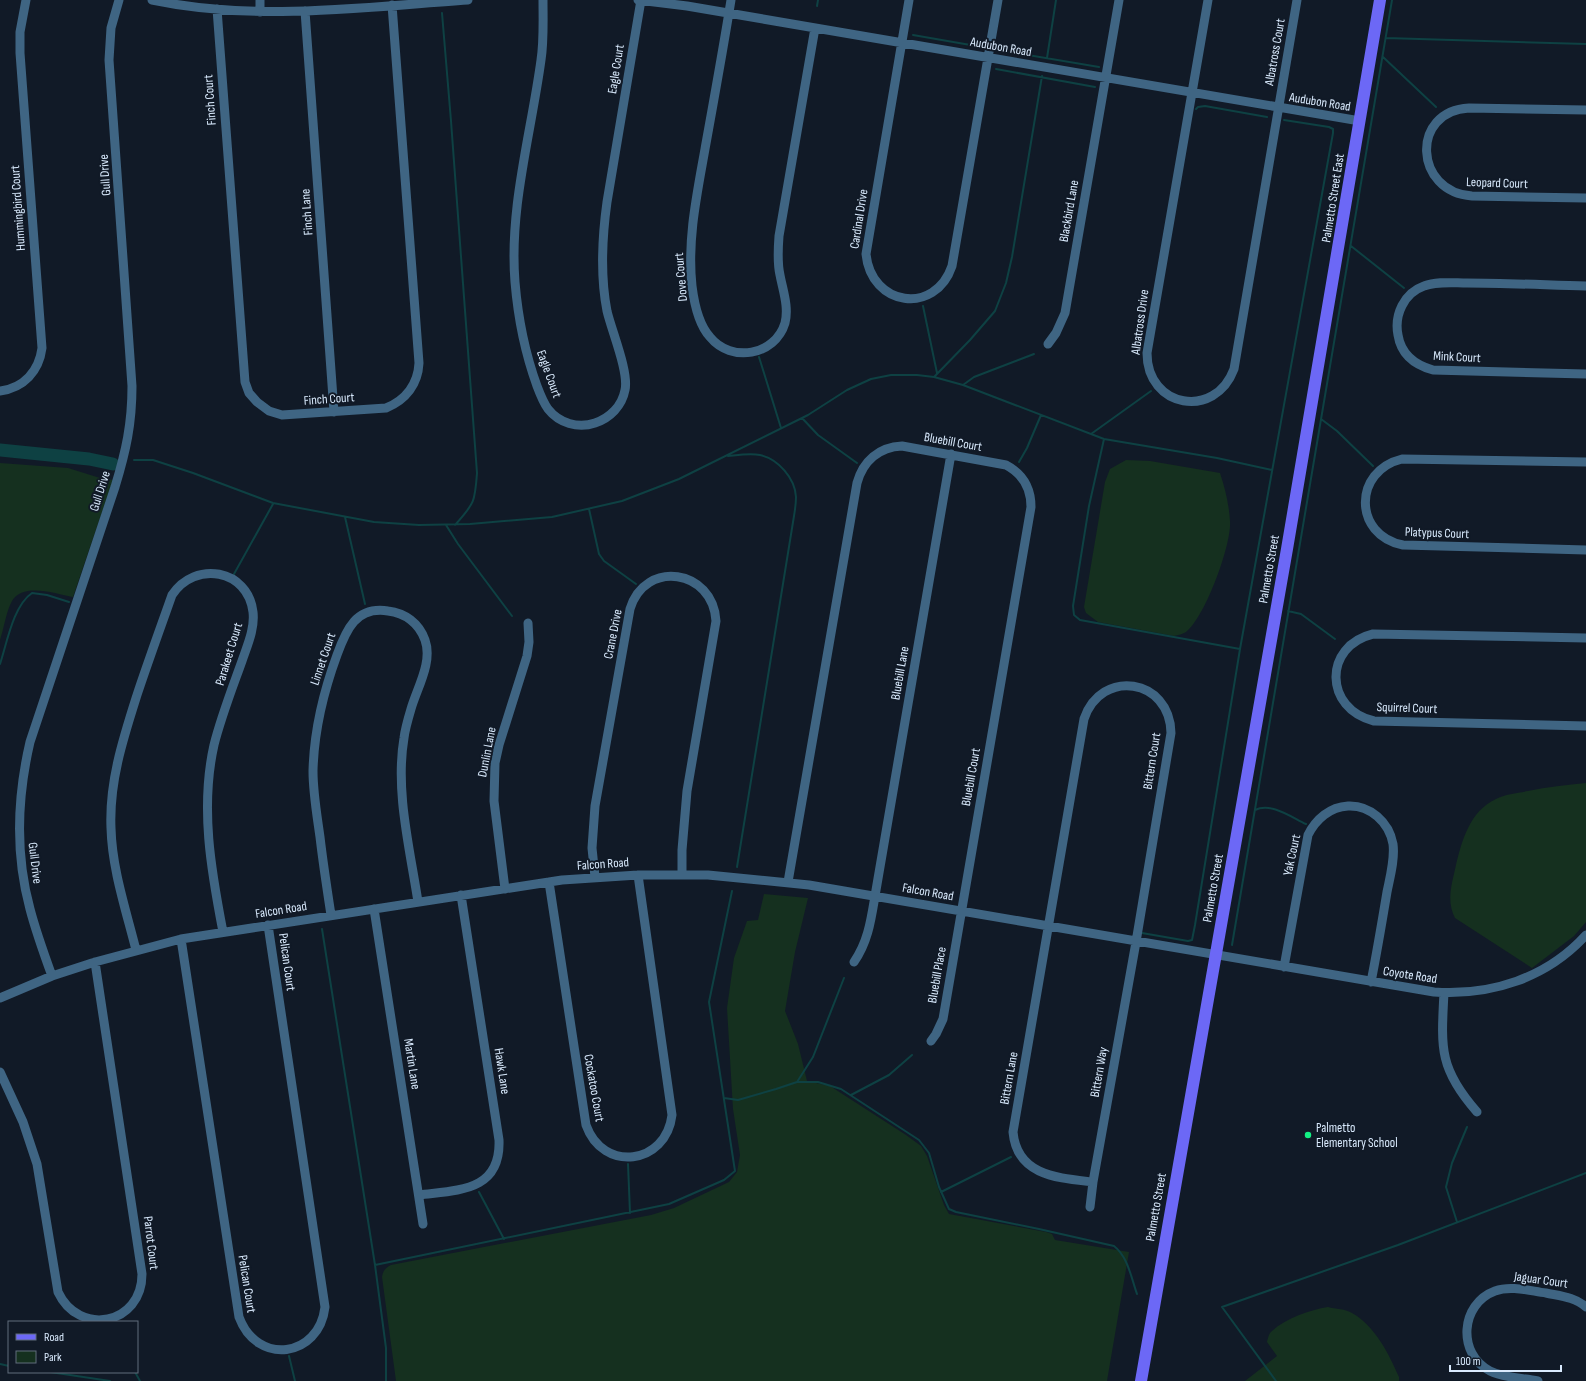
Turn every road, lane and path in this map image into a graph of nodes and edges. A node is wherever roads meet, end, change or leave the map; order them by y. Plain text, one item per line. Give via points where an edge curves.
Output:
1 (26, 0) edge
2 (118, 0) edge
3 (260, 0) edge
4 (468, 0) edge
5 (542, 0) edge
6 (640, 0) edge
7 (731, 0) edge
8 (909, 0) edge
9 (998, 0) edge
10 (1119, 0) edge
11 (1208, 0) edge
12 (1297, 0) edge
13 (1380, 0) edge
14 (159, 1) edge
15 (443, 1) edge
16 (349, 4) edge
17 (392, 5) junction
18 (217, 9) junction
19 (305, 11) junction
20 (260, 12) junction
21 (729, 14) junction
22 (814, 28) junction
23 (902, 43) junction
24 (988, 58) junction
25 (1105, 78) junction
26 (1192, 93) junction
27 (1278, 108) junction
28 (1586, 110) edge
29 (1360, 121) junction
30 (1586, 198) edge
31 (1586, 286) edge
32 (1048, 344) dead end
33 (1586, 374) edge
34 (0, 391) edge
35 (1313, 401) joint
36 (334, 412) junction
37 (951, 454) junction
38 (1586, 462) edge
39 (1586, 550) edge
40 (528, 623) dead end
41 (1586, 638) edge
42 (1586, 726) edge
43 (682, 874) junction
44 (638, 875) junction
45 (595, 878) junction
46 (549, 882) junction
47 (788, 882) junction
48 (505, 889) junction
49 (462, 895) junction
50 (875, 896) junction
51 (418, 902) junction
52 (374, 908) junction
53 (962, 911) junction
54 (331, 915) junction
55 (268, 925) junction
56 (1048, 926) junction
57 (223, 932) junction
58 (1586, 935) edge
59 (181, 939) junction
60 (1136, 942) junction
61 (136, 950) junction
62 (1215, 956) junction
63 (95, 962) junction
64 (854, 962) dead end
65 (1284, 967) junction
66 (52, 976) junction
67 (1371, 982) junction
68 (1444, 993) junction
69 (0, 998) edge
70 (931, 1041) dead end
71 (0, 1072) edge
72 (1477, 1112) dead end
73 (1093, 1182) junction
74 (419, 1195) junction
75 (1090, 1207) dead end
76 (423, 1224) dead end
77 (1586, 1306) edge
78 (1141, 1381) edge
79 (1538, 1381) edge

1 - 34 street, Hummingbird Court via 20,32 20,53 42,348 37,366 30,377 14,388
2 - 66 street, Gull Drive via 109,60 132,410 124,456 115,487 30,742 20,804 19,846 25,887 35,928
3 - 20 street
4 - 15 street
5 - 6 street, Eagle Court via 542,59 516,219 516,287 526,349 543,402 556,417 569,424 582,426 596,423 612,413 623,398 626,386 625,373 606,305 602,251 606,208
6 - 21 street, Audubon Road
7 - 21 street, Dove Court
8 - 23 street, Cardinal Drive
9 - 24 street, Cardinal Drive
10 - 25 street, Blackbird Lane
11 - 26 street
12 - 27 street, Albatross Court
13 - 29 main road, Palmetto Street East
14 - 18 street
15 - 17 street
16 - 17 street
16 - 19 street
17 - 36 street, Finch Court via 419,369 413,386 397,403 386,408
18 - 20 street
18 - 36 street, Finch Court via 245,382 257,402 276,414
19 - 20 street
19 - 36 street, Finch Lane
21 - 22 street, Audubon Road
21 - 22 street, Dove Court via 694,212 690,261 692,289 707,334 722,348 735,353 750,353 767,346 775,340 785,323 786,305 778,262 779,236
22 - 23 street, Audubon Road
23 - 24 street, Audubon Road
23 - 24 street, Cardinal Drive via 866,254 868,266 877,283 891,295 904,299 932,293 950,272
24 - 25 street, Audubon Road
25 - 26 street, Audubon Road
25 - 32 street, Blackbird Lane via 1065,313
26 - 27 street, Audubon Road
26 - 27 street, Albatross Drive via 1147,353 1154,382 1167,394 1185,401 1199,401 1212,396 1224,388 1234,369
27 - 29 street, Audubon Road
28 - 30 street, Leopard Court via 1456,109 1435,124 1426,148 1429,167 1436,179 1458,194
29 - 35 main road, Palmetto Street East
31 - 33 street, Mink Court via 1431,284 1419,288 1405,300 1397,323 1398,337 1404,350 1419,365 1433,370
35 - 62 main road, Palmetto Street
37 - 47 street, Bluebill Court via 902,446 889,448 873,456 858,477
37 - 50 street, Bluebill Lane
37 - 53 street, Bluebill Court via 1000,463 1012,468 1025,482 1031,501
38 - 39 street, Platypus Court via 1402,459 1389,463 1373,477 1367,489 1365,503 1367,517 1374,529 1396,544
40 - 48 street, Dunlin Lane via 527,656 499,745 494,776 494,801
41 - 42 street, Squirrel Court via 1373,634 1354,642 1344,651 1335,676 1344,703 1360,716 1374,720
43 - 44 street, Falcon Road
43 - 45 street, Crane Drive via 687,791 716,621 714,607 708,594 692,580 671,576 659,578 646,585 630,609 595,806 592,848
43 - 47 street, Falcon Road
44 - 45 street, Falcon Road
44 - 46 street, Cockatoo Court via 672,1115 670,1128 659,1145 649,1152 630,1158 617,1156 600,1147 591,1137 586,1125
45 - 46 street, Falcon Road
46 - 48 street, Falcon Road
47 - 50 street, Falcon Road
48 - 49 street, Falcon Road
49 - 51 street, Falcon Road
49 - 74 street, Hawk Lane via 499,1153 491,1172 476,1185
50 - 53 street, Falcon Road
50 - 64 street, Bluebill Lane via 867,938
51 - 52 street, Falcon Road
51 - 54 street, Linnet Court via 402,798 401,758 407,722 426,664 426,644 420,629 408,618 394,611 378,610 359,618 348,629 331,672 318,720 314,798
52 - 54 street, Falcon Road
52 - 74 street, Martin Lane
53 - 56 street, Falcon Road
53 - 70 street, Bluebill Place via 943,1019
54 - 55 street, Falcon Road
55 - 57 street, Falcon Road
55 - 59 street, Pelican Court via 325,1307 318,1331 308,1341 292,1349 272,1349 259,1344 249,1335 239,1317
56 - 60 street, Falcon Road
56 - 60 street, Bittern Court via 1086,714 1092,702 1101,694 1112,688 1131,685 1156,696 1167,713 1171,726
56 - 73 street, Bittern Lane via 1014,1138 1023,1159 1036,1170
57 - 59 street, Falcon Road
57 - 61 street, Parakeet Court via 207,819 208,787 214,744 251,633 254,613 244,588 226,576 210,573 194,576 179,586 172,595 128,723 115,772 111,809 115,866
58 - 68 street, Coyote Road via 1574,948 1529,976 1489,989
59 - 61 street, Falcon Road
60 - 62 street, Falcon Road
60 - 73 street, Bittern Way
61 - 63 street, Falcon Road
62 - 65 street, Coyote Road
62 - 78 main road, Palmetto Street
63 - 66 street, Falcon Road
63 - 71 street, Parrot Court via 142,1274 137,1298 118,1316 100,1320 83,1317 68,1307 58,1292 37,1164 23,1122
65 - 67 street, Coyote Road
65 - 67 street, Yak Court via 1308,835 1324,815 1335,809 1354,806 1368,810 1380,818 1389,830 1394,852
66 - 69 street, Falcon Road
67 - 68 street, Coyote Road
68 - 72 street via 1442,1032 1445,1059 1455,1084
73 - 75 street, Bittern Way
74 - 76 street, Martin Lane
77 - 79 street, Jaguar Court via 1571,1298 1507,1288 1488,1294 1473,1309 1467,1335 1469,1347 1476,1358 1496,1373

